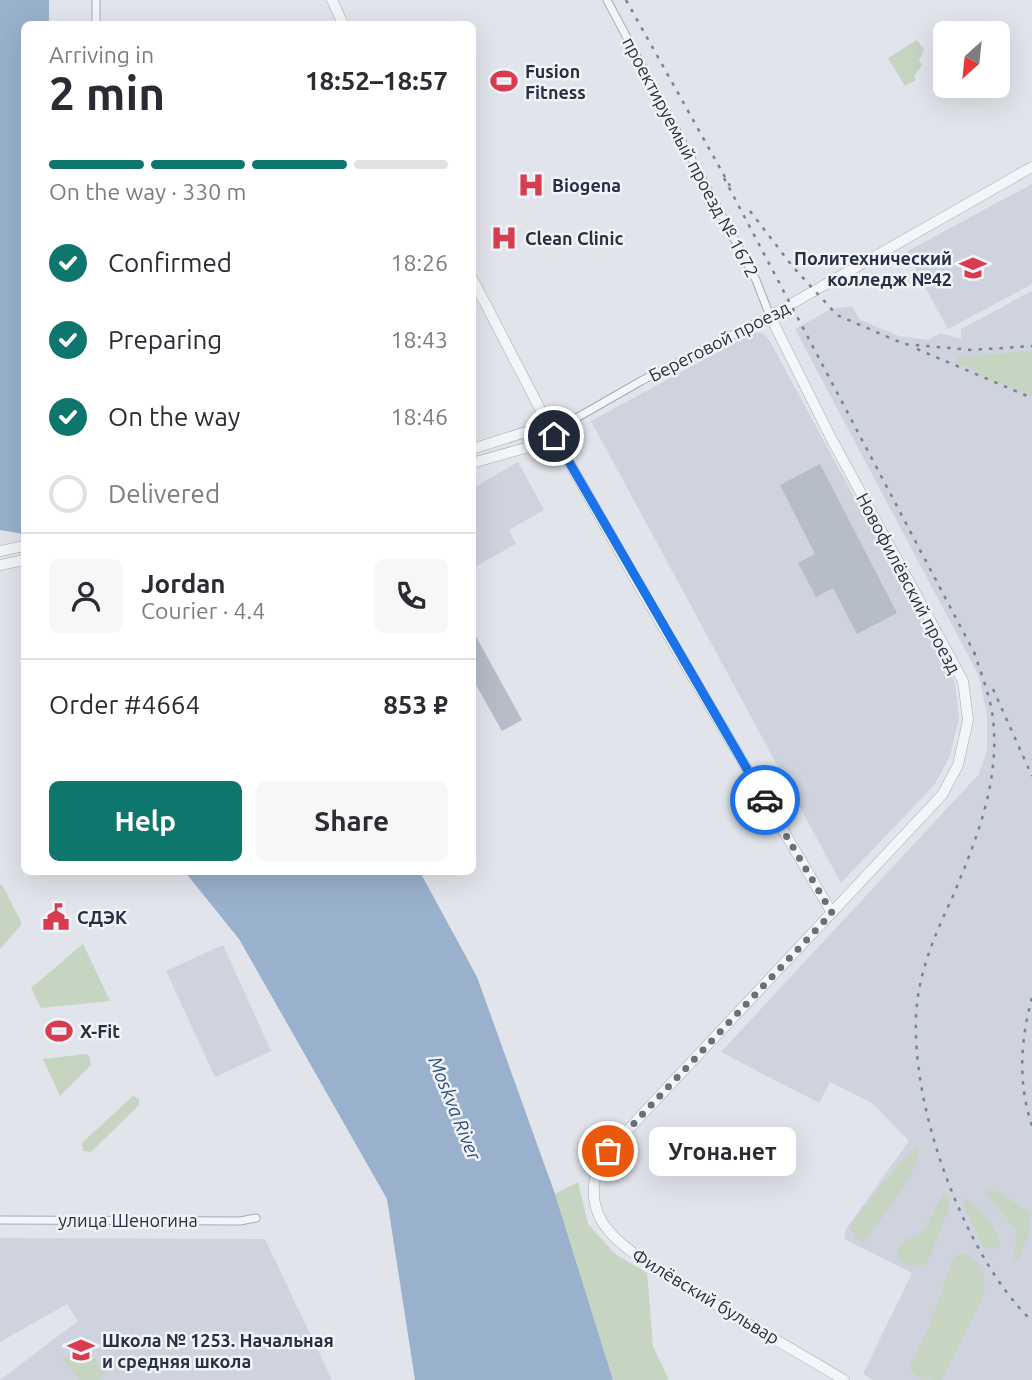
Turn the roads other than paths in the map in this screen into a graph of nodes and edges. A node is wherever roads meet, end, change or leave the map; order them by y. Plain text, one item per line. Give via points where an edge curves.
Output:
1 (96, 0) edge
2 (332, 0) edge
3 (607, 0) edge
4 (96, 21) edge
5 (342, 21) edge
6 (1032, 167) edge
7 (476, 286) edge
8 (770, 316) junction
9 (551, 431) junction
10 (476, 448) edge
11 (476, 462) edge
12 (21, 547) edge
13 (0, 551) edge
14 (21, 562) edge
15 (0, 565) edge
16 (832, 913) junction
17 (592, 1190) joint
18 (256, 1218) dead end
19 (0, 1220) edge
20 (844, 1380) edge

1 - 4 street
2 - 5 street
3 - 8 street, проектируемый проезд № 1672 via 756,279
6 - 8 street, Береговой проезд
7 - 9 street
8 - 9 street, Береговой проезд
8 - 16 street, Новофилёвский проезд via 963,681 968,720 958,765 942,795
9 - 10 street
9 - 11 street via 529,447
9 - 16 street
12 - 13 street
14 - 15 street
16 - 17 street, Новофилёвский проезд via 608,1151 595,1170
17 - 20 street, Филёвский бульвар via 606,1228 627,1248
18 - 19 street, улица Шеногина

